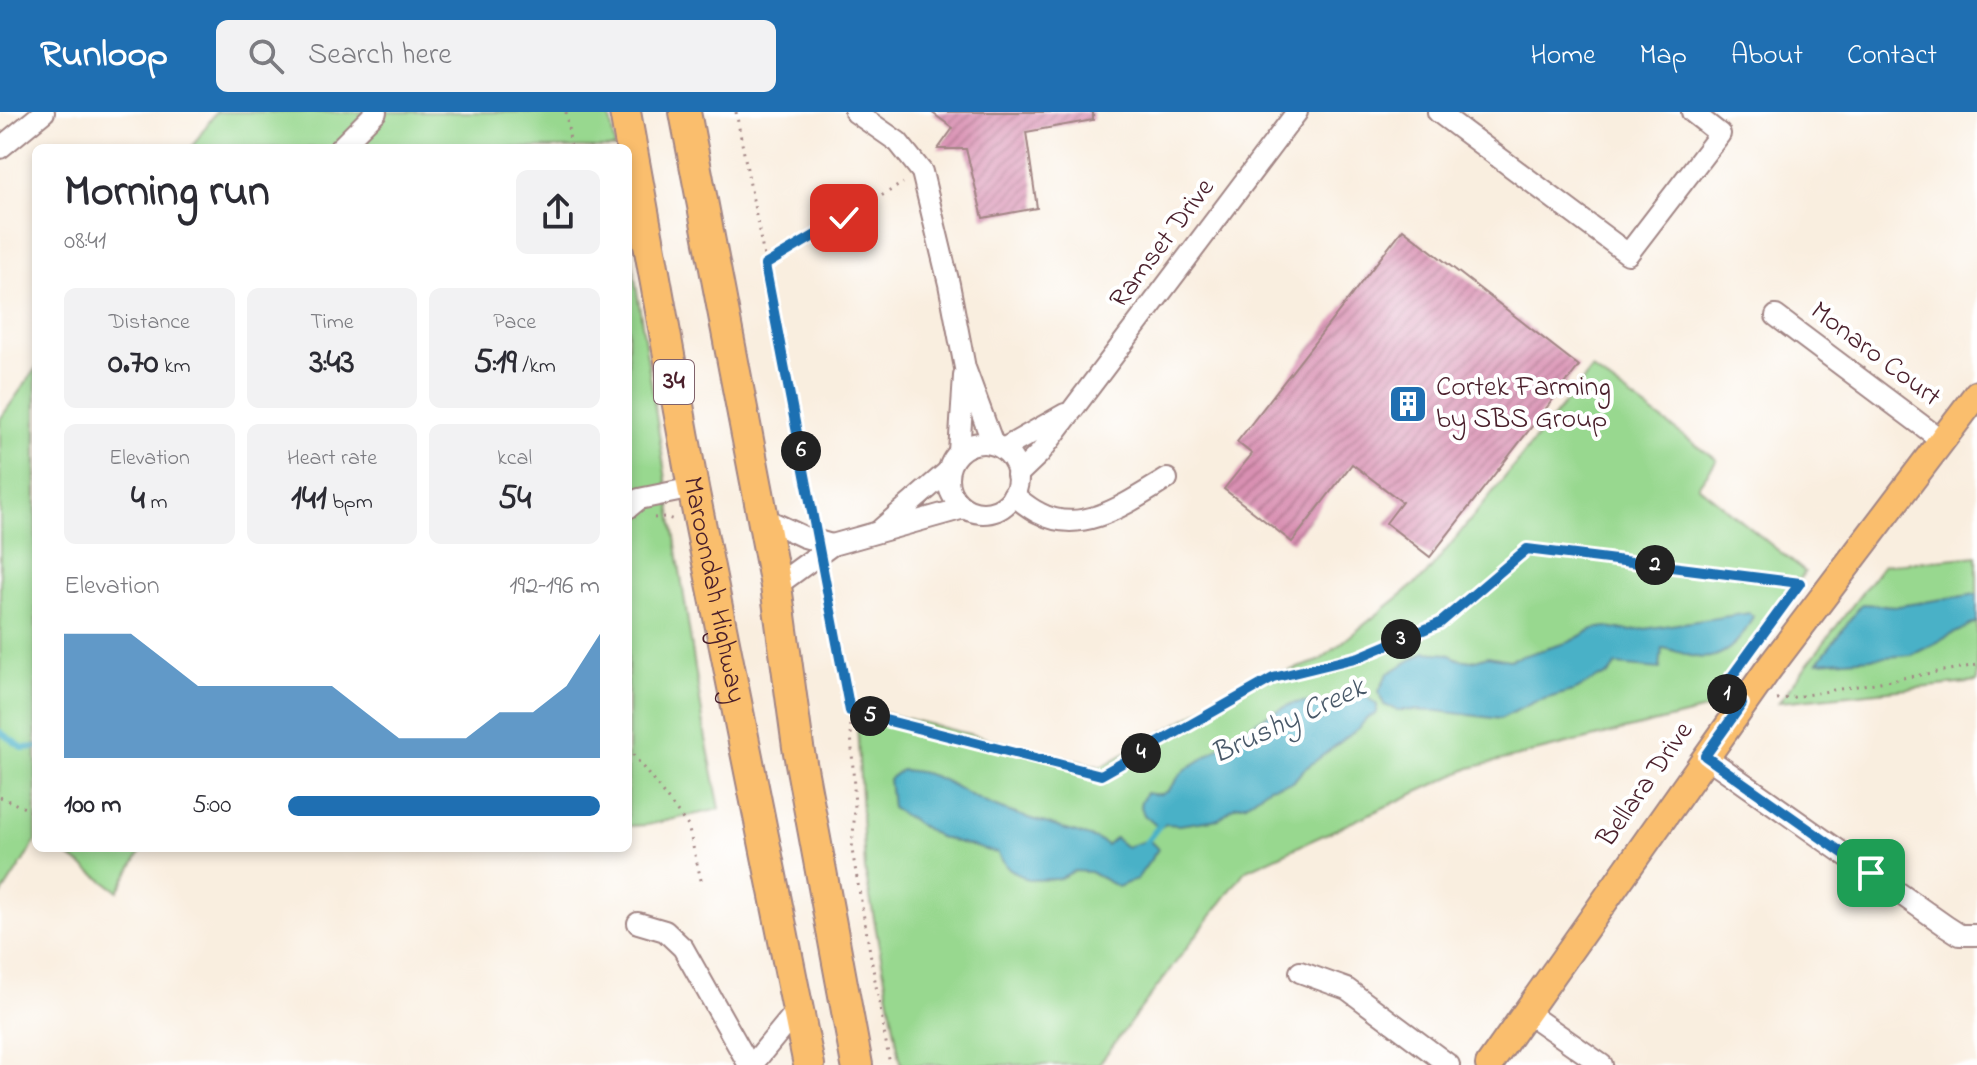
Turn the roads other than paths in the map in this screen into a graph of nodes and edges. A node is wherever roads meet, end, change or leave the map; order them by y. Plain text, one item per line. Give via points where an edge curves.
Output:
1 (44, 112) edge
2 (376, 112) edge
3 (625, 112) edge
4 (685, 112) edge
5 (855, 112) edge
6 (1297, 112) edge
7 (1438, 112) edge
8 (1692, 112) edge
9 (344, 144) edge
10 (631, 144) edge
11 (0, 148) edge
12 (632, 151) edge
13 (1776, 316) dead end
14 (965, 368) junction
15 (1977, 394) edge
16 (1074, 409) junction
17 (1940, 439) junction
18 (998, 447) junction
19 (959, 452) junction
20 (948, 471) junction
21 (1167, 479) dead end
22 (1015, 485) junction
23 (693, 488) junction
24 (632, 505) edge
25 (964, 508) junction
26 (761, 517) junction
27 (875, 535) junction
28 (824, 546) junction
29 (776, 586) junction
30 (1705, 756) junction
31 (638, 923) dead end
32 (1977, 935) edge
33 (1300, 972) dead end
34 (798, 1009) junction
35 (1526, 1012) junction
36 (750, 1065) edge
37 (809, 1065) edge
38 (857, 1065) edge
39 (1449, 1065) edge
40 (1489, 1065) edge
41 (1602, 1065) edge

1 - 11 street
2 - 9 street
3 - 10 highway, Maroondah Highway / 34
4 - 26 highway, Maroondah Highway / 34
5 - 14 street via 898,142 922,172
6 - 16 street, Ramset Drive
7 - 8 street via 1628,254 1720,134
12 - 23 highway, Maroondah Highway / 34
13 - 17 street, Monaro Court
14 - 18 street
14 - 19 street
15 - 17 main road, Bellara Drive
16 - 18 street, Ramset Drive
16 - 22 street, Ramset Drive
17 - 30 main road, Bellara Drive
18 - 19 street via 975,444
18 - 22 street via 1015,465
19 - 20 street
20 - 25 street via 951,491
20 - 27 street
21 - 22 street via 1104,516 1065,520 1040,514
22 - 25 street via 997,509
23 - 24 street
23 - 34 highway, Maroondah Highway / 34
25 - 27 street
26 - 28 street
26 - 29 highway, Maroondah Highway / 34
27 - 28 street
28 - 29 street
29 - 38 highway, Maroondah Highway / 34 via 798,747
30 - 32 street via 1946,926 1960,935
30 - 35 main road, Bellara Drive
31 - 36 street via 665,931 683,948
33 - 39 street via 1347,989
34 - 36 street
34 - 37 highway, Maroondah Highway / 34
35 - 40 main road, Bellara Drive
35 - 41 street

